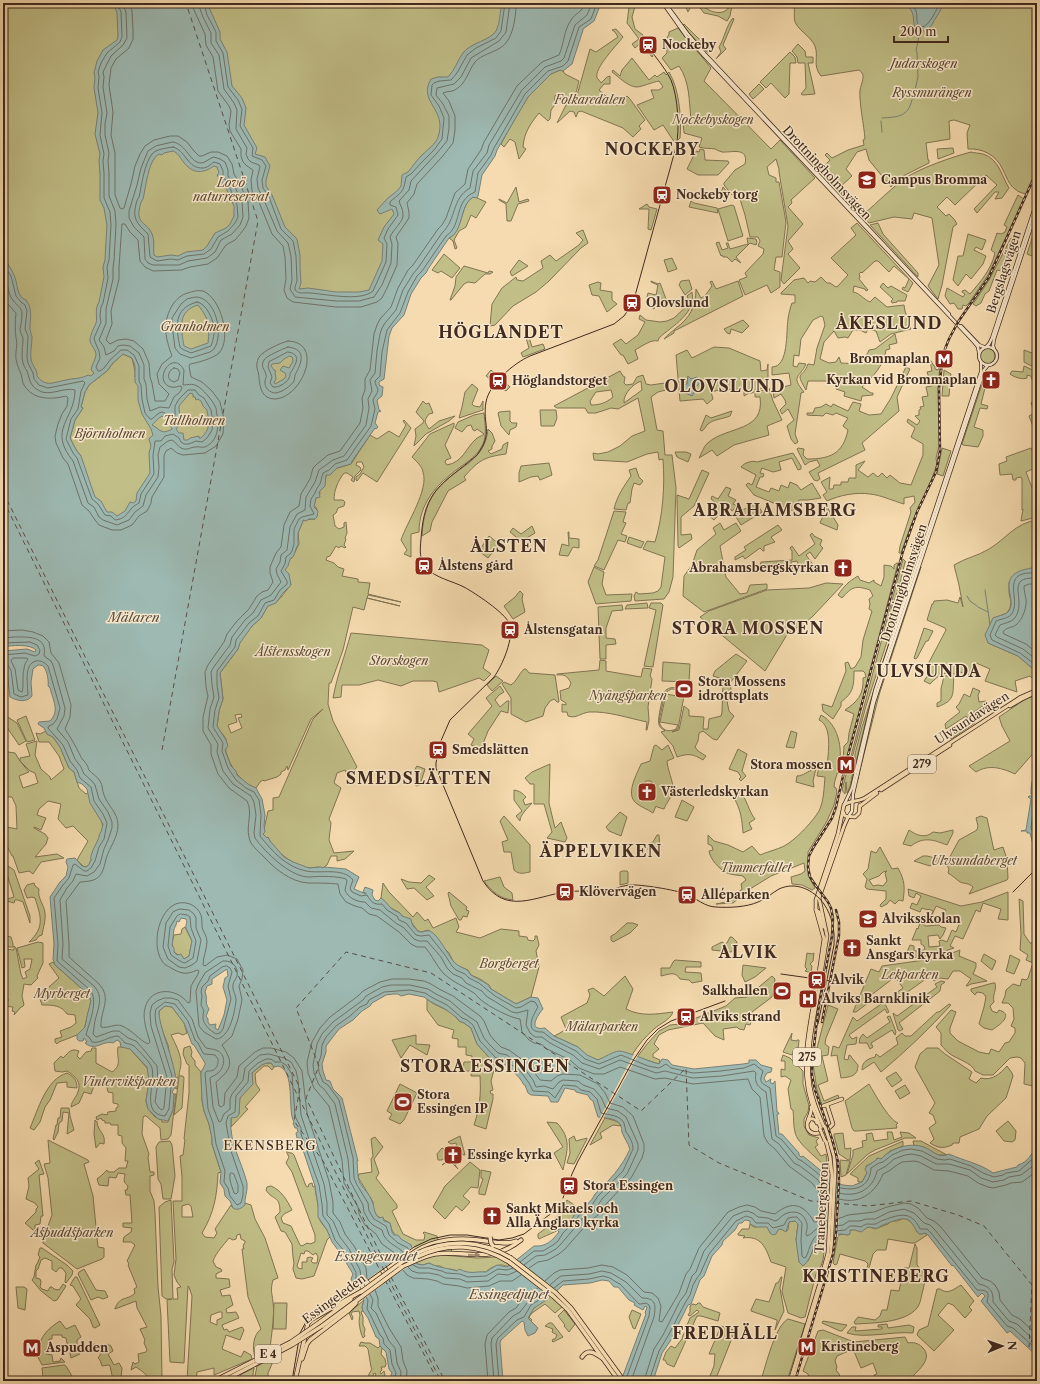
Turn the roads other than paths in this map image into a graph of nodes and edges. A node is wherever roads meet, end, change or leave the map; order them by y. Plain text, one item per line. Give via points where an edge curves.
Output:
1 (664, 3) edge
2 (1037, 201) edge
3 (1037, 209) edge
4 (967, 334) junction
5 (985, 347) junction
6 (994, 349) junction
7 (979, 353) junction
8 (982, 362) junction
9 (988, 364) junction
10 (919, 561) junction
11 (1037, 691) edge
12 (847, 797) junction
13 (852, 801) junction
14 (857, 801) junction
15 (844, 805) junction
16 (860, 806) junction
17 (843, 811) junction
18 (850, 817) junction
19 (816, 910) junction
20 (826, 930) junction
21 (822, 933) junction
22 (820, 974) junction
23 (819, 984) junction
24 (808, 1086) junction
25 (842, 1099) dead end
26 (823, 1106) junction
27 (823, 1128) junction
28 (830, 1128) junction
29 (830, 1148) joint
30 (490, 1235) dead end
31 (498, 1251) junction
32 (404, 1260) junction
33 (401, 1267) junction
34 (362, 1294) junction
35 (346, 1306) junction
36 (321, 1324) junction
37 (582, 1357) dead end
38 (606, 1362) junction
39 (214, 1381) edge
40 (222, 1381) edge
41 (296, 1381) edge
42 (619, 1381) edge
43 (624, 1381) edge
44 (791, 1381) edge

1 - 4 main road, Drottningholmsvägen via 687,37
2 - 5 main road, Bergslagsvägen via 991,340
3 - 6 main road, Bergslagsvägen / 275 via 994,339
4 - 5 main road, Drottningholmsvägen
4 - 7 main road, Drottningholmsvägen via 977,346
5 - 6 main road
5 - 7 main road
6 - 9 main road, 275 via 996,359
7 - 8 main road
8 - 9 main road
8 - 10 main road, Drottningholmsvägen / 275
9 - 10 main road, Drottningholmsvägen / 275
10 - 12 main road, Drottningholmsvägen / 275 via 872,702 852,788
10 - 13 main road, Drottningholmsvägen / 275 via 874,702
11 - 14 main road, Ulvsundavägen / 279 via 1021,697 875,792
11 - 16 main road, Ulvsundavägen / 279
12 - 13 main road
12 - 15 main road, Drottningholmsvägen / 275
13 - 14 main road
13 - 15 main road
13 - 18 main road, Drottningholmsvägen / 275
14 - 16 main road
15 - 17 main road, Drottningholmsvägen
16 - 18 main road via 858,814
17 - 18 main road via 845,816
17 - 19 main road, Drottningholmsvägen / 275 via 816,900
18 - 20 main road, Drottningholmsvägen / 275 via 841,834 819,898
19 - 20 main road
19 - 21 main road, Drottningholmsvägen / 275
20 - 21 main road
20 - 22 main road, Drottningholmsvägen / 275 via 827,942
21 - 22 main road, Drottningholmsvägen / 275 via 824,942
22 - 23 main road, Drottningholmsvägen / 275, bridge
23 - 24 main road, Drottningholmsvägen / 275 via 806,1061
23 - 27 main road, Drottningholmsvägen / 275 via 809,1073 812,1095
24 - 27 main road, Drottningholmsvägen / 275 via 811,1103
24 - 28 main road via 812,1110 807,1121 808,1128 816,1134
25 - 26 main road
26 - 27 main road via 819,1112
26 - 28 main road via 834,1123
27 - 28 main road via 815,1120 809,1120 809,1127 815,1132
27 - 29 main road, Drottningholmsvägen / 275, bridge
29 - 44 main road, Tranebergsbron / 275 via 835,1165 832,1247
30 - 31 highway, bridge via 492,1245
31 - 32 highway, Essingeleden, bridge via 476,1244 454,1243 428,1248
31 - 43 highway, Essingeleden, bridge via 524,1268 564,1301 580,1318
33 -> 32 highway, bridge via 432,1255 496,1253 521,1240 505,1244 450,1239 429,1245
32 - 34 highway, Essingeleden
33 - 34 highway, Essingeleden
33 - 38 highway, Essingeleden, bridge via 422,1255 445,1248 470,1247 496,1254 561,1303
34 - 35 highway
34 - 35 highway
35 - 36 highway, Essingeleden / E 4
35 - 41 highway via 308,1342
35 - 41 highway via 312,1319 308,1323
36 - 39 highway, Essingeleden / E 4, bridge
36 - 40 highway, Essingeleden / E 4, bridge via 292,1345
37 - 38 highway via 588,1351
38 - 42 highway, Essingeleden

